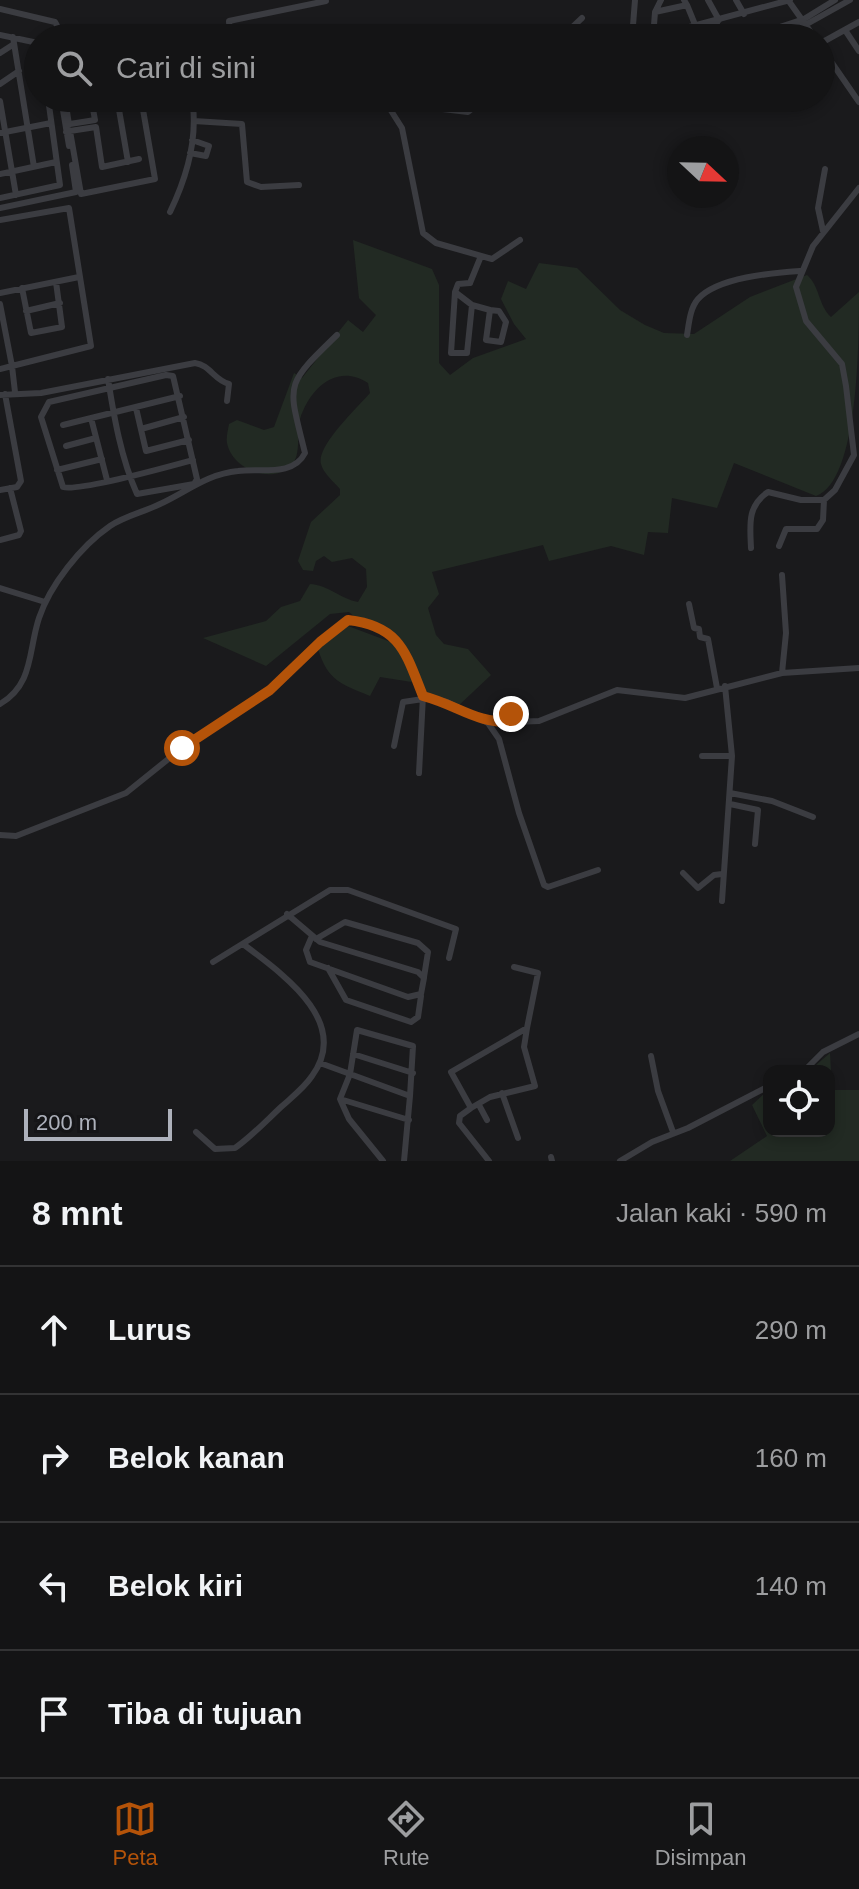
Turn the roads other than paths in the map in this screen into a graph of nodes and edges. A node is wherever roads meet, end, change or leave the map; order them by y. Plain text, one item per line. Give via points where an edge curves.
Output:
1 (635, 0) edge
2 (661, 0) edge
3 (708, 0) edge
4 (736, 0) edge
5 (789, 0) edge
6 (835, 0) edge
7 (850, 0) edge
8 (326, 1) edge
9 (685, 2) edge
10 (764, 3) edge
11 (0, 9) edge
12 (655, 12) junction
13 (744, 14) junction
14 (582, 18) dead end
15 (718, 21) junction
16 (805, 22) junction
17 (859, 22) edge
18 (56, 24) edge
19 (229, 24) edge
20 (576, 24) edge
21 (633, 24) edge
22 (654, 24) edge
23 (695, 24) edge
24 (707, 24) edge
25 (719, 24) edge
26 (798, 24) edge
27 (800, 24) edge
28 (845, 30) junction
29 (0, 36) edge
30 (835, 36) edge
31 (14, 41) junction
32 (24, 42) edge
33 (3, 51) edge
34 (859, 51) edge
35 (835, 66) edge
36 (19, 71) junction
37 (0, 84) edge
38 (0, 101) edge
39 (859, 101) edge
40 (24, 106) edge
41 (1, 110) edge
42 (25, 112) edge
43 (50, 112) edge
44 (66, 112) edge
45 (93, 112) edge
46 (119, 112) edge
47 (145, 112) edge
48 (193, 112) edge
49 (392, 112) edge
50 (194, 121) junction
51 (51, 123) junction
52 (95, 123) junction
53 (27, 127) junction
54 (70, 128) junction
55 (3, 132) edge
56 (192, 140) junction
57 (190, 153) junction
58 (9, 154) junction
59 (0, 156) edge
60 (139, 159) dead end
61 (56, 162) junction
62 (128, 162) junction
63 (34, 167) junction
64 (102, 167) junction
65 (93, 169) dead end
66 (825, 169) dead end
67 (12, 172) junction
68 (0, 174) edge
69 (299, 185) dead end
70 (859, 188) edge
71 (16, 195) junction
72 (0, 198) edge
73 (0, 208) edge
74 (170, 212) dead end
75 (0, 220) edge
76 (823, 231) junction
77 (520, 240) dead end
78 (481, 256) junction
79 (800, 271) junction
80 (79, 277) junction
81 (56, 282) junction
82 (470, 283) junction
83 (22, 288) junction
84 (477, 291) dead end
85 (455, 292) junction
86 (0, 293) edge
87 (60, 303) junction
88 (0, 304) edge
89 (472, 305) junction
90 (490, 310) junction
91 (26, 311) junction
92 (73, 325) dead end
93 (62, 327) junction
94 (30, 333) junction
95 (20, 335) dead end
96 (337, 335) dead end
97 (687, 335) dead end
98 (12, 366) junction
99 (0, 369) edge
100 (219, 370) dead end
101 (108, 379) junction
102 (217, 381) junction
103 (109, 390) junction
104 (15, 392) junction
105 (2, 395) edge
106 (180, 396) junction
107 (227, 401) dead end
108 (136, 408) junction
109 (114, 413) junction
110 (184, 417) junction
111 (91, 418) junction
112 (63, 425) dead end
113 (141, 429) junction
114 (96, 438) junction
115 (189, 440) junction
116 (66, 446) dead end
117 (854, 455) junction
118 (102, 459) junction
119 (193, 460) junction
120 (859, 464) edge
121 (57, 470) junction
122 (128, 474) junction
123 (107, 480) junction
124 (194, 484) junction
125 (10, 488) junction
126 (0, 490) edge
127 (824, 500) junction
128 (0, 540) edge
129 (779, 546) dead end
130 (751, 548) dead end
131 (782, 575) dead end
132 (0, 588) edge
133 (45, 602) junction
134 (689, 604) dead end
135 (859, 668) edge
136 (782, 673) junction
137 (725, 686) junction
138 (717, 688) junction
139 (423, 698) junction
140 (505, 703) dead end
141 (0, 704) edge
142 (513, 722) junction
143 (488, 723) junction
144 (394, 746) dead end
145 (702, 756) dead end
146 (732, 756) junction
147 (419, 773) dead end
148 (730, 793) junction
149 (759, 797) junction
150 (730, 804) junction
151 (755, 808) junction
152 (813, 817) dead end
153 (0, 835) edge
154 (755, 844) dead end
155 (598, 870) dead end
156 (683, 873) dead end
157 (722, 874) junction
158 (722, 901) dead end
159 (287, 914) junction
160 (314, 938) junction
161 (243, 944) junction
162 (449, 958) dead end
163 (213, 962) dead end
164 (514, 967) dead end
165 (328, 968) junction
166 (424, 978) junction
167 (421, 994) junction
168 (527, 1028) junction
169 (859, 1034) edge
170 (353, 1054) junction
171 (651, 1056) dead end
172 (320, 1063) junction
173 (810, 1065) edge
174 (413, 1073) junction
175 (350, 1074) junction
176 (763, 1089) edge
177 (502, 1093) junction
178 (410, 1096) junction
179 (340, 1099) junction
180 (475, 1107) junction
181 (409, 1120) junction
182 (487, 1120) dead end
183 (196, 1132) dead end
184 (673, 1132) junction
185 (518, 1138) dead end
186 (383, 1161) edge
187 (404, 1161) edge
188 (489, 1161) edge
189 (620, 1161) edge

1 - 21 street
2 - 12 street
3 - 15 street
4 - 13 street
5 - 10 street
5 - 16 street
6 - 16 street
7 - 16 street
8 - 19 street
9 - 12 street
9 - 23 street
10 - 13 street
11 - 18 street
12 - 22 street
13 - 15 street
14 - 20 street
15 - 24 street
15 - 25 street
16 - 26 street
16 - 27 street
17 - 28 street
28 - 30 street
28 - 34 street
29 - 31 street
29 - 33 street
31 - 32 street
31 - 33 street
31 - 36 street
35 - 39 street
36 - 37 street
36 - 40 street
38 - 41 street
41 - 55 street
42 - 53 street
43 - 51 street
44 - 54 street
45 - 52 street
46 - 62 street
47 - 54 street via 155,179 81,194
48 - 50 street
49 - 78 street via 402,128 423,233 436,243
50 - 56 street
50 - 69 street via 242,124 247,182 261,187
51 - 53 street
51 - 61 street
52 - 54 street
52 - 64 street
53 - 55 street
53 - 63 street
54 - 73 street via 76,192
55 - 58 street
56 - 57 street
56 - 57 street via 209,146 205,156
57 - 74 street
58 - 59 street
58 - 67 street
60 - 62 street
61 - 63 street
61 - 71 street via 59,186
62 - 64 street
63 - 67 street
64 - 65 street
66 - 76 street via 818,208
67 - 68 street
67 - 71 street
70 - 76 street
71 - 72 street
75 - 80 street via 69,208
76 - 79 street
77 - 78 street via 498,258
78 - 82 street
79 - 97 street via 761,274 712,290 694,306
79 - 117 street via 796,287 806,321 842,364
80 - 81 street
80 - 98 street via 91,346
81 - 83 street
81 - 87 street
82 - 84 street
82 - 85 street via 458,284
83 - 86 street
83 - 91 street
85 - 89 street
85 - 89 street via 451,353 467,353
87 - 91 street
87 - 93 street
88 - 98 street
89 - 90 street
90 - 90 street via 486,340 501,342 506,322 499,311
91 - 94 street
92 - 93 street
93 - 94 street
94 - 95 street
96 - 124 street via 296,380 291,404 305,453 301,461
98 - 99 street
98 - 104 street
100 - 102 street
101 - 102 street via 195,363 205,366
101 - 103 street
101 - 104 street via 41,393
102 - 107 street via 229,385
103 - 106 street via 166,375 173,376
103 - 109 street
103 - 121 street via 43,406 41,417
104 - 105 street
105 - 125 street via 21,481
106 - 108 street
106 - 110 street
108 - 109 street
108 - 113 street
109 - 111 street
109 - 122 street
110 - 113 street
110 - 115 street
111 - 112 street
111 - 114 street
113 - 115 street via 146,451
114 - 116 street
114 - 118 street
115 - 119 street
117 - 120 street
117 - 127 street
118 - 121 street
118 - 123 street
119 - 122 street
119 - 124 street
121 - 123 street via 63,487 71,490
122 - 123 street
122 - 124 street via 142,495
124 - 133 street via 111,525 79,555
125 - 126 street
125 - 128 street via 21,531
127 - 129 street via 817,529 786,529
127 - 130 street via 768,492 751,512
131 - 136 street
132 - 133 street
133 - 141 street via 26,677
134 - 138 street via 694,628 708,639
135 - 136 street
136 - 137 street
137 - 138 street
137 - 146 street
138 - 142 street via 685,698 617,690 551,717
139 - 143 street via 447,702
139 - 144 street via 403,702
139 - 147 street
139 - 153 street via 396,638 348,620 270,690 182,748 126,793 16,836
140 - 142 street
142 - 143 street
143 - 155 street via 499,739 544,885
145 - 146 street
146 - 148 street
148 - 149 street
148 - 150 street
149 - 151 street
149 - 152 street
150 - 151 street
150 - 157 street
151 - 154 street
156 - 157 street via 698,888
157 - 158 street
159 - 160 street
159 - 161 street
159 - 162 street via 330,890 348,890 456,929
160 - 165 street via 306,956
160 - 166 street
160 - 166 street via 345,922 418,943 428,952
161 - 163 street
161 - 172 street via 314,1008 323,1035
164 - 168 street via 538,973
165 - 167 street via 408,997
165 - 167 street via 346,1000 411,1022 418,1017
166 - 167 street
168 - 177 street via 524,1047 535,1086
168 - 180 street via 453,1068 451,1074
169 - 173 street via 823,1052
170 - 174 street
170 - 174 street via 357,1030 408,1044 415,1050
170 - 175 street
171 - 184 street
172 - 175 street
172 - 183 street via 299,1091 235,1148 215,1149
174 - 178 street
175 - 178 street
175 - 179 street
176 - 184 street
177 - 180 street
177 - 185 street
178 - 181 street
179 - 181 street
179 - 186 street via 349,1119
180 - 182 street
180 - 188 street via 460,1116 459,1123
181 - 187 street
184 - 189 street

